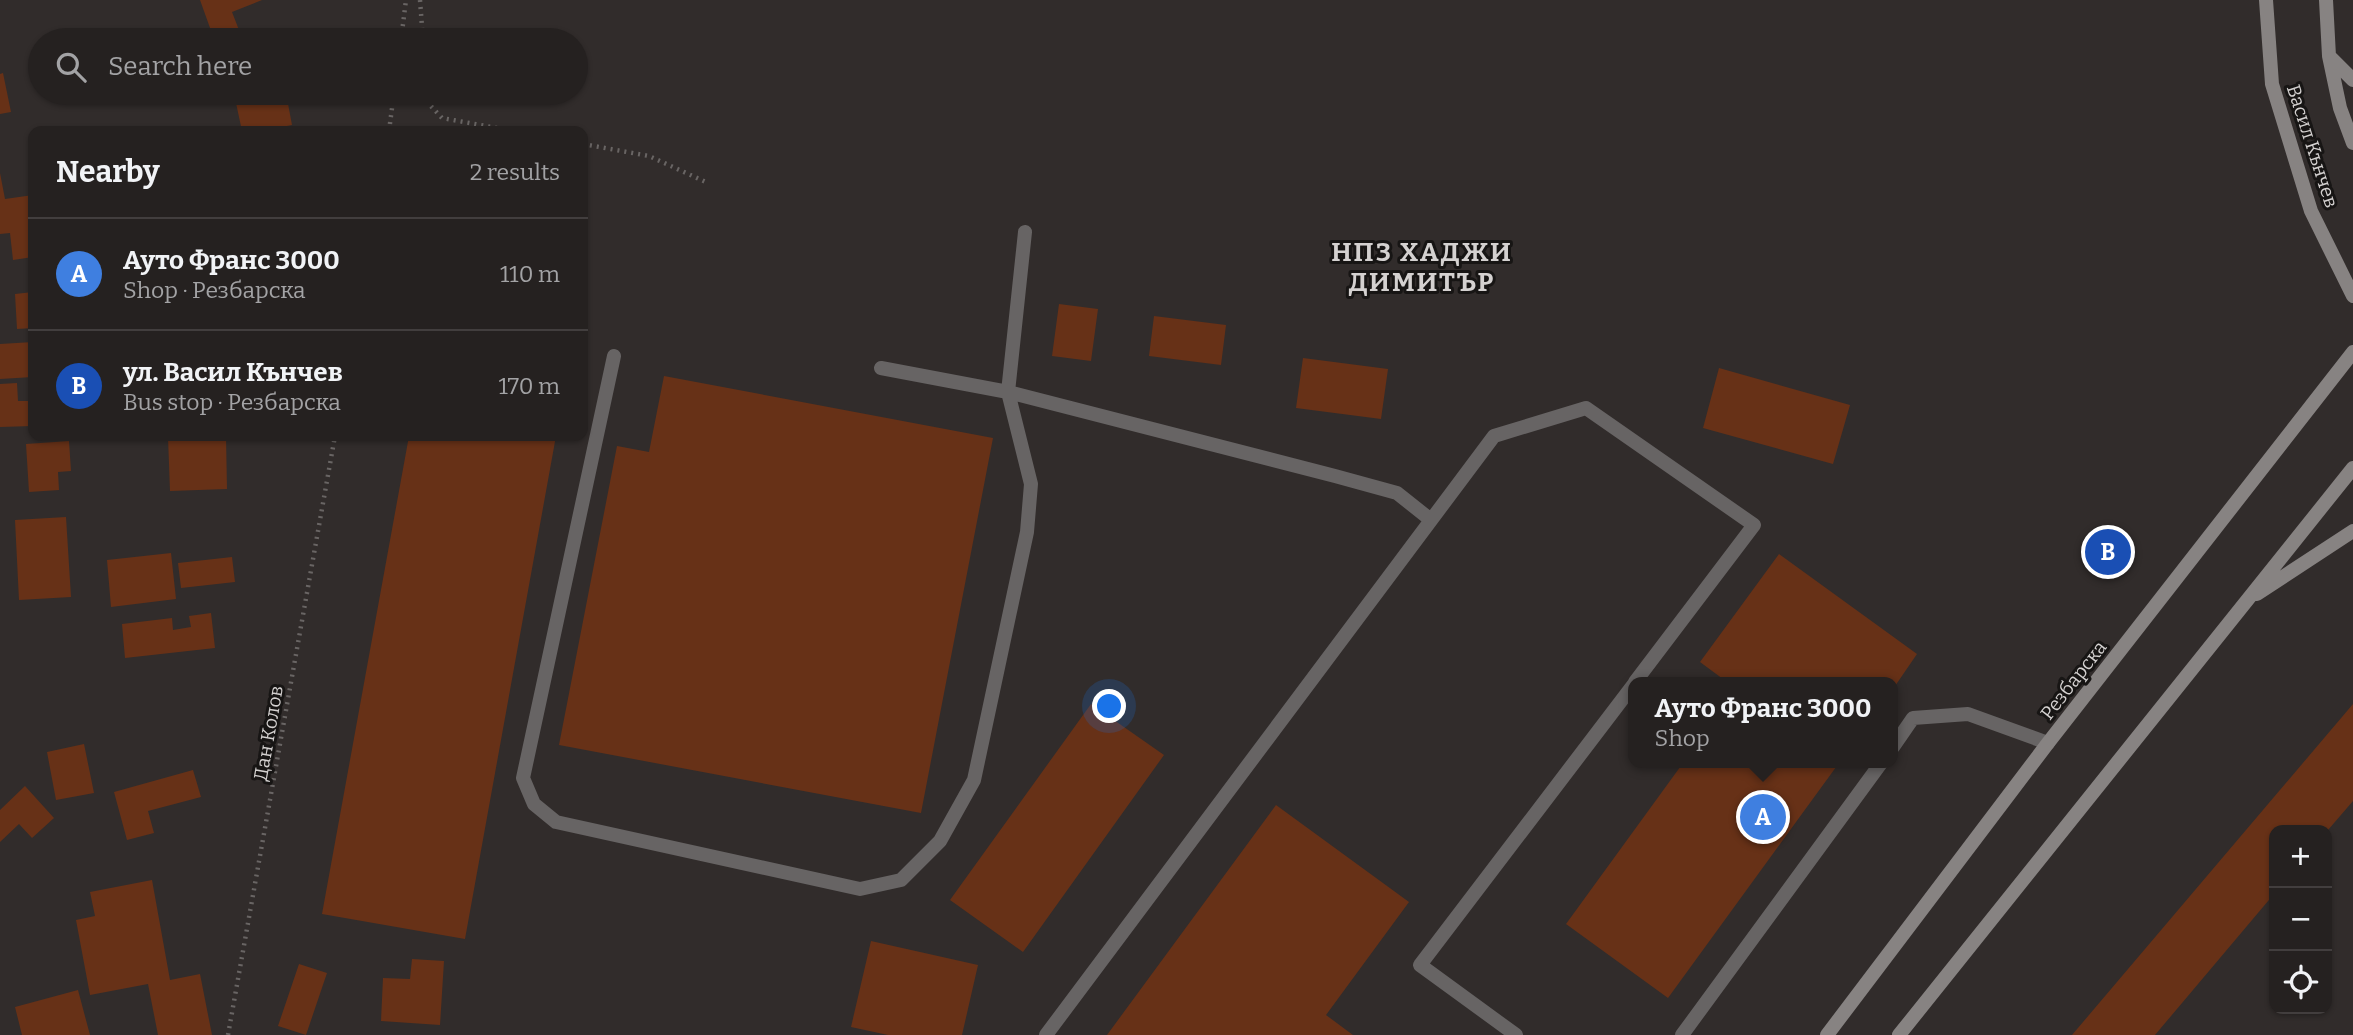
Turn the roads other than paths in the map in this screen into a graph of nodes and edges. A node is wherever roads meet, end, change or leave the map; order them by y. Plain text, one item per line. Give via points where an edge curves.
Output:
1 (2266, 0) edge
2 (2326, 0) edge
3 (2329, 56) junction
4 (2353, 80) edge
5 (2353, 143) edge
6 (1025, 232) dead end
7 (2353, 296) edge
8 (2353, 352) edge
9 (614, 356) dead end
10 (881, 368) dead end
11 (1008, 392) junction
12 (2353, 468) edge
13 (1432, 520) junction
14 (2353, 531) edge
15 (2244, 603) junction
16 (1639, 677) edge
17 (1628, 691) edge
18 (1898, 739) edge
19 (2048, 744) junction
20 (1877, 768) edge
21 (1046, 1035) edge
22 (1516, 1035) edge
23 (1682, 1035) edge
24 (1827, 1035) edge
25 (1899, 1035) edge

1 - 7 street, Васил Кънчев via 2272,84 2311,211
2 - 3 street, Васил Кънчев
3 - 4 street
3 - 5 street, Васил Кънчев
6 - 11 lane
8 - 19 street, Резбарска
9 - 11 lane via 523,778 534,804 556,822 860,890 901,880 940,842 974,780 1027,532 1031,484
10 - 11 lane
11 - 13 lane via 1397,493
12 - 15 street
13 - 16 lane via 1494,436 1586,408 1754,525
13 - 21 lane
14 - 15 street
15 - 25 street
17 - 22 lane via 1420,965
18 - 19 lane via 1913,718 1968,714
19 - 24 street, Резбарска
20 - 23 lane

